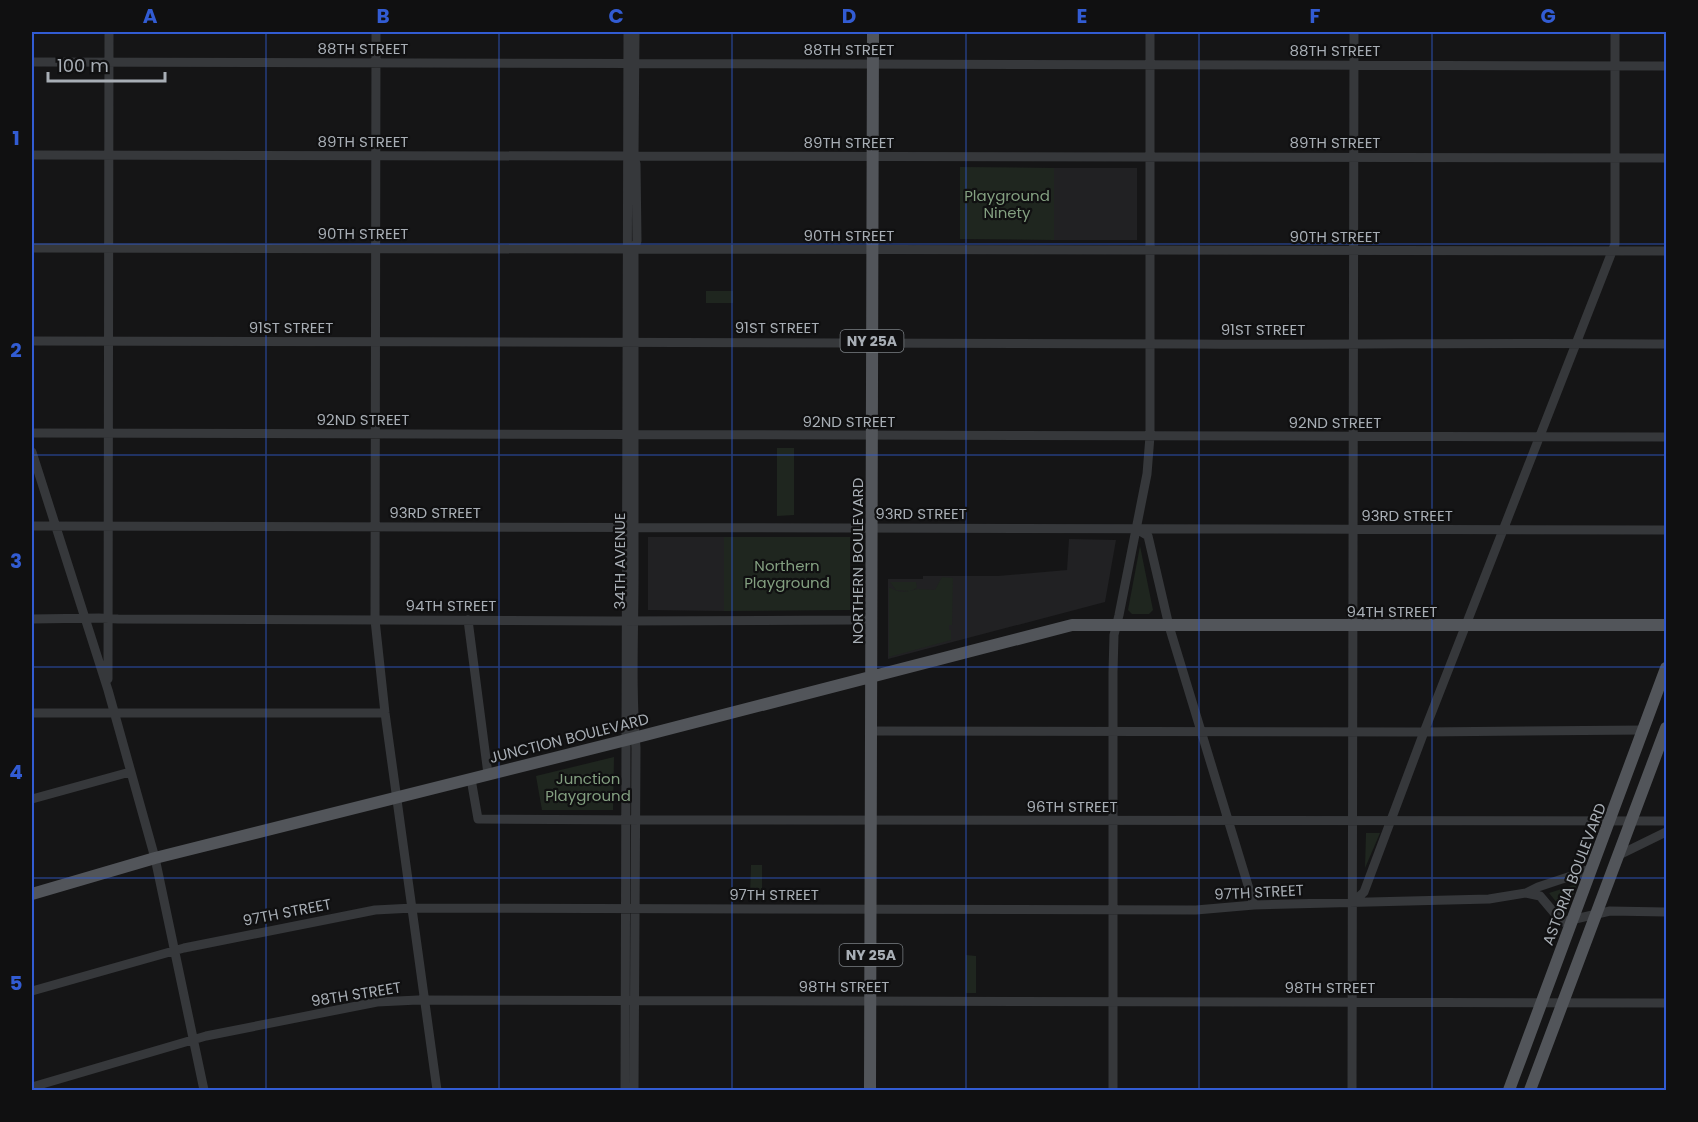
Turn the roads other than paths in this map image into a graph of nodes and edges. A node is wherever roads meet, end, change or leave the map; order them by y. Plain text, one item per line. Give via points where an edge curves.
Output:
1 (109, 32) edge
2 (376, 32) edge
3 (628, 32) edge
4 (635, 32) edge
5 (873, 32) edge
6 (1150, 32) edge
7 (1354, 32) edge
8 (1615, 32) edge
9 (32, 62) edge
10 (109, 62) junction
11 (376, 63) junction
12 (631, 64) junction
13 (873, 64) junction
14 (1150, 65) junction
15 (1354, 65) junction
16 (1615, 66) junction
17 (1666, 66) edge
18 (32, 155) edge
19 (109, 155) junction
20 (376, 155) junction
21 (631, 156) junction
22 (873, 157) junction
23 (1150, 157) junction
24 (1354, 157) junction
25 (1615, 158) junction
26 (1666, 158) edge
27 (32, 248) edge
28 (109, 248) junction
29 (375, 248) junction
30 (631, 249) junction
31 (872, 250) junction
32 (1150, 250) junction
33 (1353, 251) junction
34 (1666, 251) edge
35 (1612, 252) junction
36 (32, 341) edge
37 (109, 341) junction
38 (375, 342) junction
39 (631, 342) junction
40 (872, 342) junction
41 (1353, 343) junction
42 (1576, 343) junction
43 (1150, 344) junction
44 (1666, 344) edge
45 (32, 434) edge
46 (108, 434) junction
47 (375, 434) junction
48 (630, 435) junction
49 (872, 436) junction
50 (1150, 436) junction
51 (1353, 437) junction
52 (1538, 437) junction
53 (1666, 437) edge
54 (32, 452) edge
55 (32, 526) edge
56 (55, 526) junction
57 (108, 526) junction
58 (374, 527) junction
59 (630, 528) junction
60 (872, 528) junction
61 (1136, 529) junction
62 (1353, 530) junction
63 (1502, 530) junction
64 (1666, 530) edge
65 (871, 618) junction
66 (32, 619) edge
67 (85, 619) junction
68 (108, 619) junction
69 (375, 620) junction
70 (468, 620) junction
71 (630, 621) junction
72 (1117, 625) junction
73 (1666, 625) edge
74 (1169, 626) junction
75 (1353, 626) junction
76 (1465, 626) junction
77 (1666, 668) edge
78 (871, 678) junction
79 (108, 690) junction
80 (32, 713) edge
81 (114, 713) junction
82 (385, 713) junction
83 (1644, 730) junction
84 (1666, 730) edge
85 (871, 731) junction
86 (1113, 731) junction
87 (1201, 732) junction
88 (1352, 732) junction
89 (1424, 732) junction
90 (630, 739) junction
91 (130, 772) junction
92 (488, 774) junction
93 (471, 779) junction
94 (398, 796) junction
95 (32, 798) edge
96 (631, 820) junction
97 (871, 820) junction
98 (1113, 821) junction
99 (1228, 821) junction
100 (1632, 821) junction
101 (1666, 821) edge
102 (1352, 822) junction
103 (1391, 822) junction
104 (1610, 822) junction
105 (1666, 832) edge
106 (1619, 855) junction
107 (155, 858) junction
108 (1592, 868) junction
109 (1526, 893) junction
110 (32, 894) edge
111 (1352, 903) junction
112 (1254, 905) junction
113 (412, 908) junction
114 (630, 909) junction
115 (871, 909) junction
116 (1113, 910) junction
117 (1666, 912) edge
118 (1597, 914) junction
119 (1572, 920) junction
120 (175, 950) junction
121 (32, 991) edge
122 (425, 999) junction
123 (630, 1000) junction
124 (870, 1000) junction
125 (1113, 1001) junction
126 (1352, 1002) junction
127 (1542, 1002) junction
128 (1564, 1002) junction
129 (1666, 1003) edge
130 (193, 1040) junction
131 (32, 1087) edge
132 (204, 1090) edge
133 (437, 1090) edge
134 (625, 1090) edge
135 (634, 1090) edge
136 (870, 1090) edge
137 (1113, 1090) edge
138 (1352, 1090) edge
139 (1509, 1090) edge
140 (1530, 1090) edge

1 - 10 street
2 - 11 street
3 - 12 street, 34TH AVENUE
4 - 12 street, 34TH AVENUE
5 - 13 main road, NORTHERN BOULEVARD / NY 25A
6 - 14 street
7 - 15 street
8 - 16 street
9 - 10 street, 88TH STREET
10 - 11 street, 88TH STREET
10 - 19 street
11 - 12 street, 88TH STREET
11 - 20 street
12 - 13 street, 88TH STREET
12 - 21 street, 34TH AVENUE
13 - 14 street, 88TH STREET
13 - 22 main road, NORTHERN BOULEVARD / NY 25A
14 - 15 street, 88TH STREET
14 - 23 street
15 - 16 street, 88TH STREET
15 - 24 street
16 - 17 street, 88TH STREET
16 - 25 street
18 - 19 street, 89TH STREET
19 - 20 street, 89TH STREET
19 - 28 street
20 - 21 street, 89TH STREET
20 - 29 street
21 - 22 street, 89TH STREET
21 - 30 street, 34TH AVENUE
22 - 23 street, 89TH STREET
22 - 31 main road, NORTHERN BOULEVARD / NY 25A
23 - 24 street, 89TH STREET
23 - 32 street
24 - 25 street, 89TH STREET
24 - 33 street
25 - 26 street, 89TH STREET
25 - 35 street
27 - 28 street, 90TH STREET
28 - 29 street, 90TH STREET
28 - 37 street
29 - 30 street, 90TH STREET
29 - 38 street
30 - 31 street, 90TH STREET
30 - 39 street, 34TH AVENUE
31 - 32 street, 90TH STREET
31 - 40 main road, NORTHERN BOULEVARD / NY 25A
32 - 33 street, 90TH STREET
32 - 43 street
33 - 35 street, 90TH STREET
33 - 41 street
34 - 35 street, 90TH STREET
35 - 42 street
36 - 37 street, 91ST STREET
37 - 38 street, 91ST STREET
37 - 46 street
38 - 39 street, 91ST STREET
38 - 47 street
39 - 40 street, 91ST STREET
39 - 48 street, 34TH AVENUE
40 - 43 street, 91ST STREET
40 - 49 main road, NORTHERN BOULEVARD / NY 25A
41 - 42 street, 91ST STREET
41 - 43 street, 91ST STREET
41 - 51 street
42 - 44 street, 91ST STREET
42 - 52 street
43 - 50 street
45 - 46 street, 92ND STREET
46 - 47 street, 92ND STREET
46 - 57 street
47 - 48 street, 92ND STREET
47 - 58 street
48 - 49 street, 92ND STREET
48 - 59 street, 34TH AVENUE
49 - 50 street, 92ND STREET
49 - 60 main road, NORTHERN BOULEVARD / NY 25A
50 - 51 street, 92ND STREET
50 - 61 street
51 - 52 street, 92ND STREET
51 - 62 street
52 - 53 street, 92ND STREET
52 - 63 street
54 - 56 street
55 - 56 street, 93RD STREET
56 - 57 street, 93RD STREET
56 - 67 street
57 - 58 street, 93RD STREET
57 - 68 street
58 - 59 street, 93RD STREET
58 - 69 street
59 - 60 street, 93RD STREET
59 - 71 street, 34TH AVENUE
60 - 61 street, 93RD STREET
60 - 65 main road, NORTHERN BOULEVARD / NY 25A
61 - 62 street, 93RD STREET
61 - 72 street
61 - 74 street via 1148,536
62 - 63 street, 93RD STREET
62 - 75 street
63 - 64 street, 93RD STREET
63 - 76 street
65 - 71 street, 94TH STREET
65 - 78 main road, NORTHERN BOULEVARD / NY 25A
66 - 67 street, 94TH STREET
67 - 68 street, 94TH STREET
67 - 79 street
68 - 69 street, 94TH STREET
68 - 79 street
69 - 70 street, 94TH STREET
69 - 82 street
70 - 71 street, 94TH STREET
70 - 92 street
71 - 90 street, 34TH AVENUE
72 - 74 main road, 94TH STREET
72 - 78 main road, JUNCTION BOULEVARD via 1072,625
72 - 86 street
73 - 76 main road, 94TH STREET
74 - 75 main road, 94TH STREET
74 - 87 street
75 - 76 main road, 94TH STREET
75 - 88 street
76 - 89 street
77 - 83 main road, ASTORIA BOULEVARD
78 - 85 main road, NORTHERN BOULEVARD / NY 25A
78 - 90 main road, JUNCTION BOULEVARD
79 - 81 street
80 - 81 street
81 - 82 street
81 - 91 street
82 - 94 street
83 - 89 street
83 - 104 main road, ASTORIA BOULEVARD
84 - 100 main road
85 - 86 street
85 - 97 main road, NORTHERN BOULEVARD / NY 25A
86 - 87 street
86 - 98 street
87 - 88 street
87 - 99 street
88 - 89 street
88 - 102 street
89 - 103 street
90 - 92 main road, JUNCTION BOULEVARD
90 - 96 street, 34TH AVENUE
91 - 95 street
91 - 107 street
92 - 93 main road, JUNCTION BOULEVARD
93 - 94 main road, JUNCTION BOULEVARD
93 - 96 street, 96TH STREET via 478,819
94 - 107 main road, JUNCTION BOULEVARD
94 - 113 street
96 - 97 street, 96TH STREET
96 - 114 street, 34TH AVENUE
97 - 98 street, 96TH STREET
97 - 115 main road, NORTHERN BOULEVARD / NY 25A
98 - 99 street, 96TH STREET
98 - 116 street
99 - 102 street, 96TH STREET
99 - 112 street
100 - 101 street, 96TH STREET
100 - 104 street, 96TH STREET
100 - 106 main road
102 - 103 street, 96TH STREET
102 - 111 street
103 - 104 street, 96TH STREET
103 - 111 street via 1364,892
104 - 108 main road, ASTORIA BOULEVARD
105 - 106 street
106 - 118 main road
107 - 110 main road, JUNCTION BOULEVARD
107 - 120 street
108 - 109 street, 97TH STREET
108 - 119 main road, ASTORIA BOULEVARD
109 - 111 street, 97TH STREET via 1489,899
109 - 119 street via 1540,896 1562,922
111 - 112 street, 97TH STREET
111 - 126 street
112 - 116 street, 97TH STREET
113 - 114 street, 97TH STREET
113 - 120 street, 97TH STREET via 375,910
113 - 122 street
114 - 115 street, 97TH STREET
114 - 123 street, 34TH AVENUE
115 - 116 street, 97TH STREET
115 - 124 main road, NORTHERN BOULEVARD / NY 25A
116 - 125 street
117 - 118 street
118 - 119 street
118 - 128 main road
119 - 127 main road, ASTORIA BOULEVARD
120 - 121 street, 97TH STREET
120 - 130 street
122 - 123 street, 98TH STREET
122 - 130 street, 98TH STREET via 377,1002
122 - 133 street
123 - 124 street, 98TH STREET
123 - 134 street, 34TH AVENUE
123 - 135 street, 34TH AVENUE
124 - 125 street, 98TH STREET
124 - 136 main road, NORTHERN BOULEVARD / NY 25A
125 - 126 street, 98TH STREET
125 - 137 street
126 - 127 street, 98TH STREET
126 - 138 street
127 - 128 street, 98TH STREET
127 - 139 main road, ASTORIA BOULEVARD
128 - 129 street, 98TH STREET
128 - 140 main road
130 - 131 street, 98TH STREET
130 - 132 street

